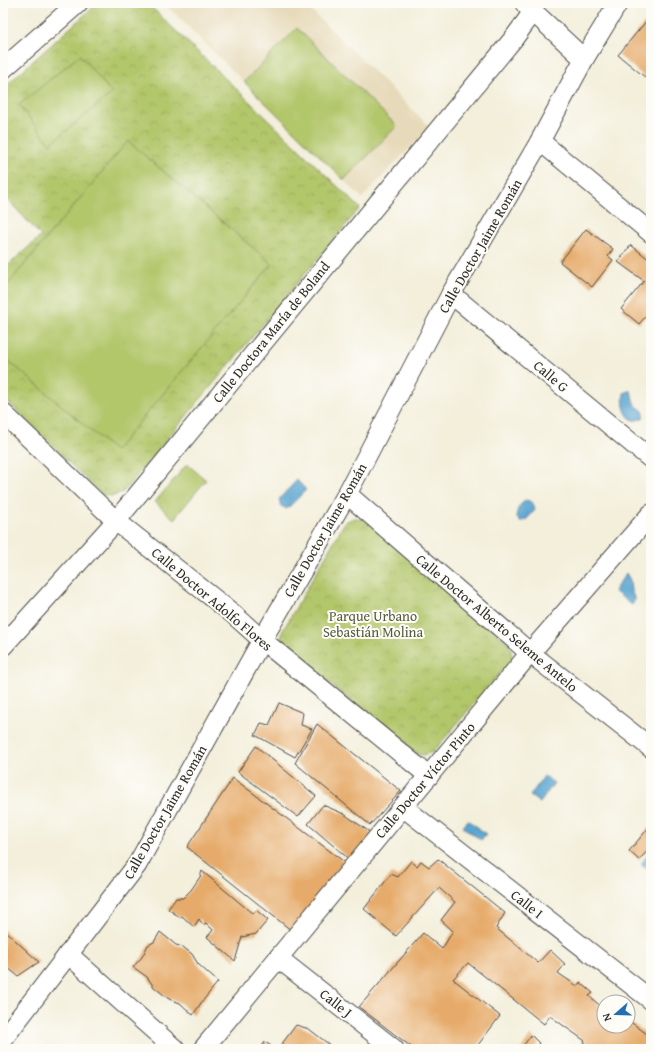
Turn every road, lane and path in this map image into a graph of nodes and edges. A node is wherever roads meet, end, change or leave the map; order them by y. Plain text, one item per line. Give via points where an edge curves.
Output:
1 (78, 3) edge
2 (618, 3) edge
3 (528, 8) edge
4 (584, 59) junction
5 (3, 69) edge
6 (540, 141) junction
7 (651, 233) edge
8 (451, 294) junction
9 (3, 413) edge
10 (651, 459) edge
11 (347, 494) junction
12 (651, 514) edge
13 (116, 521) junction
14 (262, 640) junction
15 (3, 646) edge
16 (530, 653) junction
17 (651, 748) edge
18 (429, 776) junction
19 (403, 807) junction
20 (68, 954) junction
21 (278, 958) junction
22 (651, 1000) edge
23 (3, 1039) edge
24 (175, 1049) edge
25 (203, 1049) edge
26 (394, 1049) edge

1 - 5 street
2 - 4 street, Calle Doctor Jaime Román
3 - 4 street
3 - 13 street, Calle Doctora María de Boland via 514,38
4 - 6 street, Calle Doctor Jaime Román
6 - 7 street
6 - 8 street, Calle Doctor Jaime Román
8 - 10 street, Calle G
8 - 11 street, Calle Doctor Jaime Román
9 - 13 street, Calle Doctor Adolfo Flores
11 - 14 street, Calle Doctor Jaime Román
11 - 16 street, Calle Doctor Alberto Seleme Antelo
12 - 16 street, Calle Doctor Víctor Pinto
13 - 14 street, Calle Doctor Adolfo Flores
13 - 15 street, Calle Doctora María de Boland
14 - 18 street, Calle Doctor Adolfo Flores
14 - 20 street, Calle Doctor Jaime Román via 137,864
16 - 17 street, Calle Doctor Alberto Seleme Antelo
16 - 18 street, Calle Doctor Víctor Pinto
18 - 19 street, Calle Doctor Víctor Pinto
19 - 21 street, Calle Doctor Víctor Pinto
19 - 22 street, Calle I
20 - 23 street, Calle Doctor Jaime Román
20 - 24 street
21 - 25 street, Calle Doctor Víctor Pinto
21 - 26 street, Calle J

